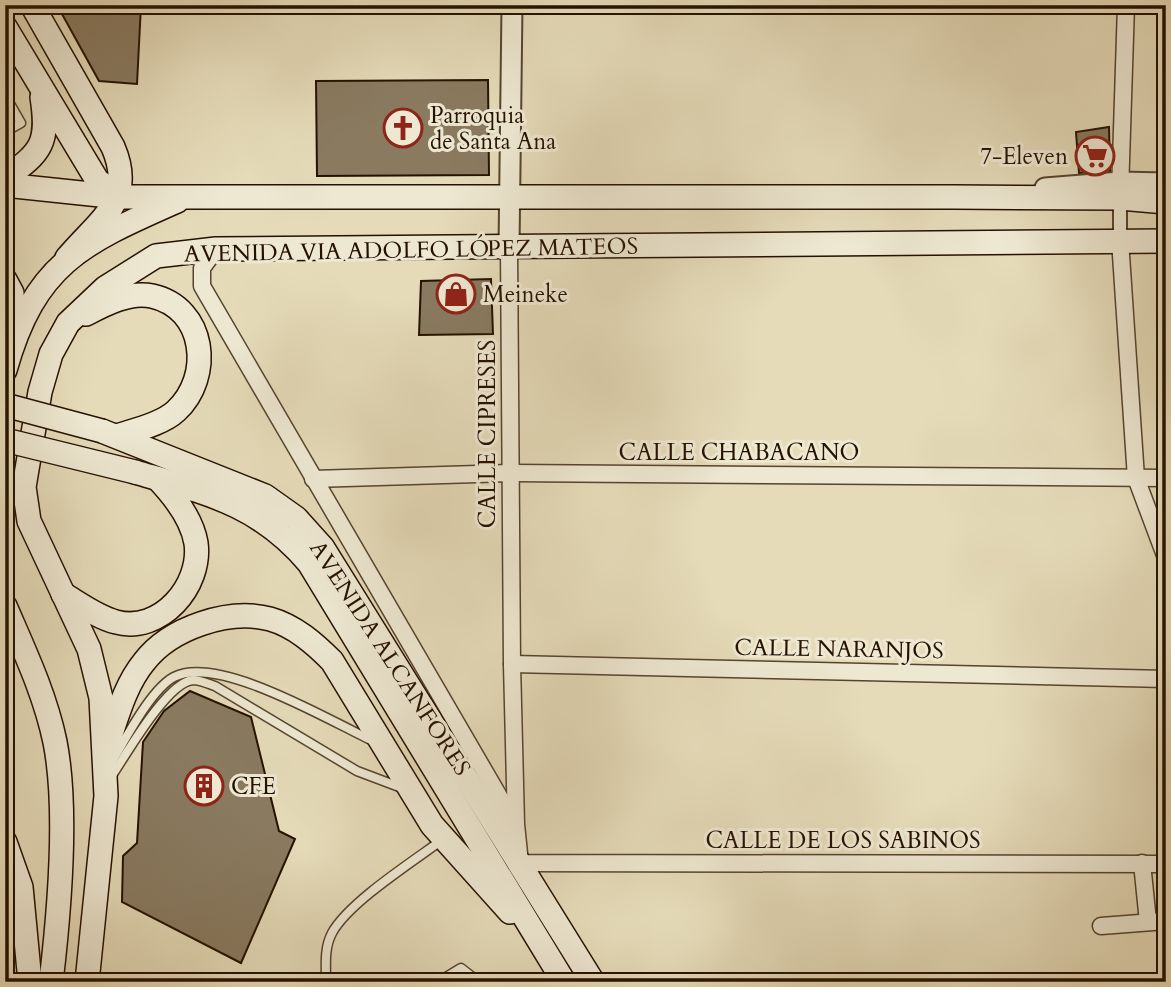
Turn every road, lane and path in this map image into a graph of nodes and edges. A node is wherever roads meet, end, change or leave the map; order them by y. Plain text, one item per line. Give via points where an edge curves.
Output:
1 (32, 5) edge
2 (512, 5) edge
3 (1126, 5) edge
4 (5, 27) edge
5 (41, 89) junction
6 (5, 95) edge
7 (5, 132) edge
8 (5, 178) edge
9 (1166, 183) edge
10 (5, 185) edge
11 (1121, 190) junction
12 (510, 196) junction
13 (120, 197) junction
14 (186, 197) junction
15 (1166, 202) edge
16 (1120, 240) junction
17 (1166, 241) edge
18 (509, 248) junction
19 (216, 249) junction
20 (67, 258) junction
21 (5, 280) edge
22 (68, 323) junction
23 (14, 339) junction
24 (5, 370) edge
25 (5, 405) edge
26 (109, 434) junction
27 (5, 440) edge
28 (512, 473) junction
29 (1136, 478) junction
30 (1166, 478) edge
31 (158, 479) junction
32 (313, 480) junction
33 (1166, 558) edge
34 (63, 594) junction
35 (5, 606) edge
36 (512, 664) junction
37 (1166, 679) edge
38 (384, 746) junction
39 (105, 770) junction
40 (411, 791) junction
41 (516, 824) junction
42 (444, 839) junction
43 (5, 842) edge
44 (520, 863) junction
45 (1142, 863) junction
46 (1166, 864) edge
47 (1166, 921) edge
48 (1148, 922) junction
49 (1101, 926) dead end
50 (549, 956) junction
51 (30, 982) edge
52 (51, 982) edge
53 (87, 982) edge
54 (326, 982) edge
55 (438, 982) edge
56 (479, 982) edge
57 (564, 982) edge
58 (593, 982) edge

1 - 13 main road via 113,147 123,182
2 - 12 street, CALLE CIPRESES
3 - 11 street
4 - 5 main road
5 - 8 main road via 44,141 37,153
5 - 13 main road via 97,180
6 - 7 lane via 21,123
9 - 11 street
10 - 13 main road
11 - 12 main road via 936,198
11 - 15 main road
11 - 16 street
12 - 14 main road
12 - 18 street, CALLE CIPRESES
13 - 14 main road
13 - 20 main road
14 - 20 main road
16 - 17 main road, AVENIDA VIA ADOLFO LÓPEZ MATEOS
16 - 18 main road, AVENIDA VIA ADOLFO LÓPEZ MATEOS
16 - 29 street
18 - 19 main road, AVENIDA VIA ADOLFO LÓPEZ MATEOS
18 - 28 street, CALLE CIPRESES
19 - 22 main road, AVENIDA VIA ADOLFO LÓPEZ MATEOS via 156,256 104,288
19 - 32 street, AVENIDA ALCANFORES via 202,268 202,286
20 - 23 main road via 39,291
21 - 23 main road via 12,293
22 - 26 main road via 132,295 152,296 175,306 192,322 200,342 199,369 190,396 174,414
22 - 34 main road, AVENIDA VIA ADOLFO LÓPEZ MATEOS via 51,354 40,392 24,488 29,521
23 - 24 main road
25 - 26 main road, AVENIDA ALCANFORES, bridge
26 - 44 main road, AVENIDA ALCANFORES via 265,496 296,518 323,548
27 - 31 main road, AVENIDA ALCANFORES, bridge
28 - 29 street, CALLE CHABACANO
28 - 32 street, CALLE CHABACANO
28 - 36 street, CALLE CIPRESES
29 - 30 street, CALLE CHABACANO
29 - 33 street
31 - 34 main road via 171,492 196,543 194,569 179,600 162,614 141,622 118,623
31 - 50 main road, AVENIDA ALCANFORES via 254,514 285,536 309,563
32 - 41 street, AVENIDA ALCANFORES
34 - 39 main road, AVENIDA VIA ADOLFO LÓPEZ MATEOS via 97,673
35 - 52 main road via 40,688 55,743 60,802
36 - 37 street, CALLE NARANJOS
36 - 41 street, CALLE CIPRESES
38 - 39 lane via 233,676 194,670 173,677 156,694
38 - 39 main road via 346,682 316,644 272,620 239,616 179,633 144,661 125,693
38 - 40 main road
39 - 40 lane via 163,702 192,680 215,686 357,771
39 - 53 main road, AVENIDA VIA ADOLFO LÓPEZ MATEOS
40 - 42 main road
41 - 44 street, CALLE CIPRESES
42 - 50 main road
42 - 54 lane via 344,916 328,944
43 - 51 main road via 21,887
44 - 45 street, CALLE DE LOS SABINOS
44 - 58 main road, AVENIDA ALCANFORES
45 - 46 street, CALLE DE LOS SABINOS
45 - 48 street
47 - 48 street
48 - 49 street
50 - 57 main road, AVENIDA ALCANFORES
55 - 56 lane via 461,968

